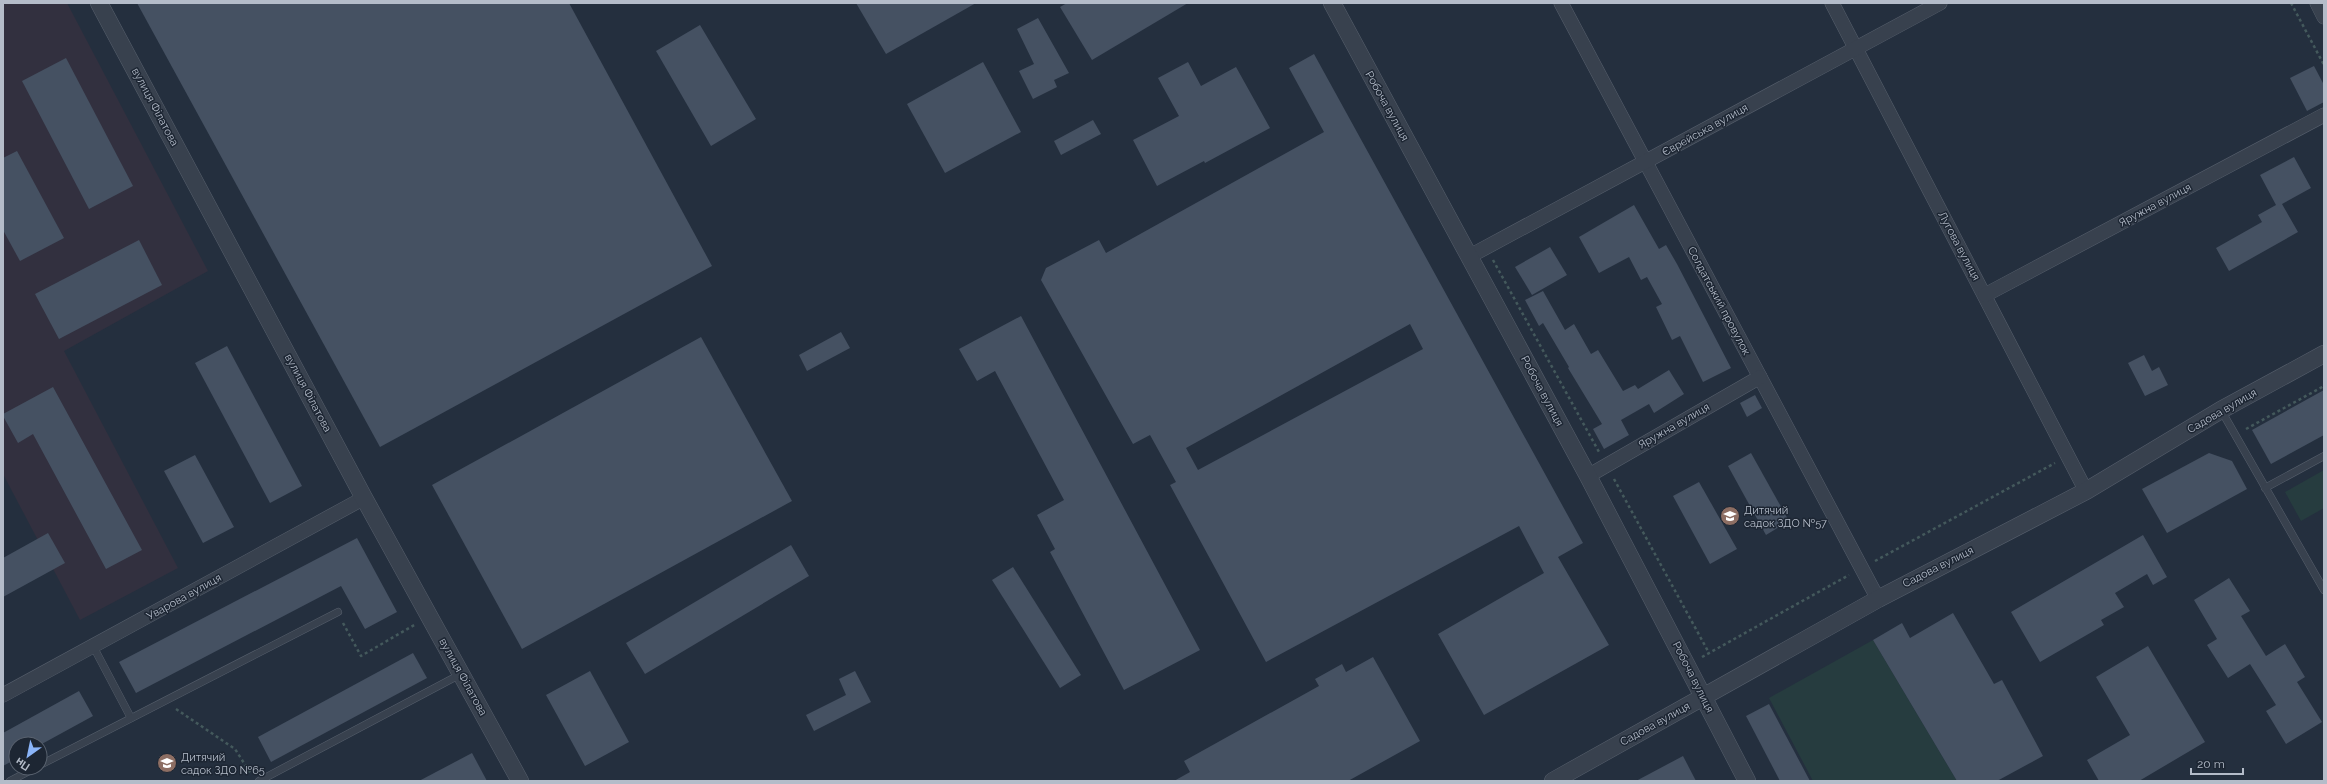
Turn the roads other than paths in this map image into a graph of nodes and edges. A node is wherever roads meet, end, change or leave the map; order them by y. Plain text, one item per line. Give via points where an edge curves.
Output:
1 (99, 3) edge
2 (1332, 3) edge
3 (1561, 3) edge
4 (1832, 3) edge
5 (1940, 3) edge
6 (2317, 3) edge
7 (2324, 17) edge
8 (1855, 48) junction
9 (2324, 115) edge
10 (1646, 163) junction
11 (1470, 256) junction
12 (1985, 295) junction
13 (2324, 354) edge
14 (1760, 377) junction
15 (2221, 410) junction
16 (2324, 456) edge
17 (1588, 476) junction
18 (2265, 488) junction
19 (2086, 491) junction
20 (364, 498) junction
21 (2324, 588) edge
22 (1878, 599) junction
23 (338, 612) road end
24 (93, 646) junction
25 (461, 674) junction
26 (3, 695) edge
27 (1702, 697) junction
28 (131, 718) junction
29 (48, 762) edge
30 (20, 776) edge
31 (519, 780) edge
32 (10, 781) edge
33 (259, 781) edge
34 (1553, 781) edge
35 (1747, 781) edge

1 - 20 street, вулиця Філатова
2 - 11 street, Робоча вулиця
3 - 10 street, Солдатський провулок
4 - 8 street, Лугова вулиця
5 - 8 street, Єврейська вулиця
6 - 7 street
8 - 10 street, Єврейська вулиця
8 - 12 street, Лугова вулиця
9 - 12 street, Яружна вулиця
10 - 11 street, Єврейська вулиця
10 - 14 street, Солдатський провулок
11 - 17 street, Робоча вулиця
12 - 19 street, Лугова вулиця
13 - 15 street, Садова вулиця
14 - 17 street, Яружна вулиця
14 - 22 street, Солдатський провулок
15 - 18 lane
15 - 19 street, Садова вулиця
16 - 18 lane
17 - 27 street, Робоча вулиця via 1688,665
18 - 21 lane
19 - 22 street, Садова вулиця
20 - 24 street, Уварова вулиця
20 - 25 street, вулиця Філатова
22 - 27 street, Садова вулиця
23 - 28 lane
24 - 26 street, Уварова вулиця
24 - 28 lane
25 - 31 street, вулиця Філатова
25 - 33 lane
27 - 34 street, Садова вулиця
27 - 35 street, Робоча вулиця
28 - 29 lane
30 - 32 lane

